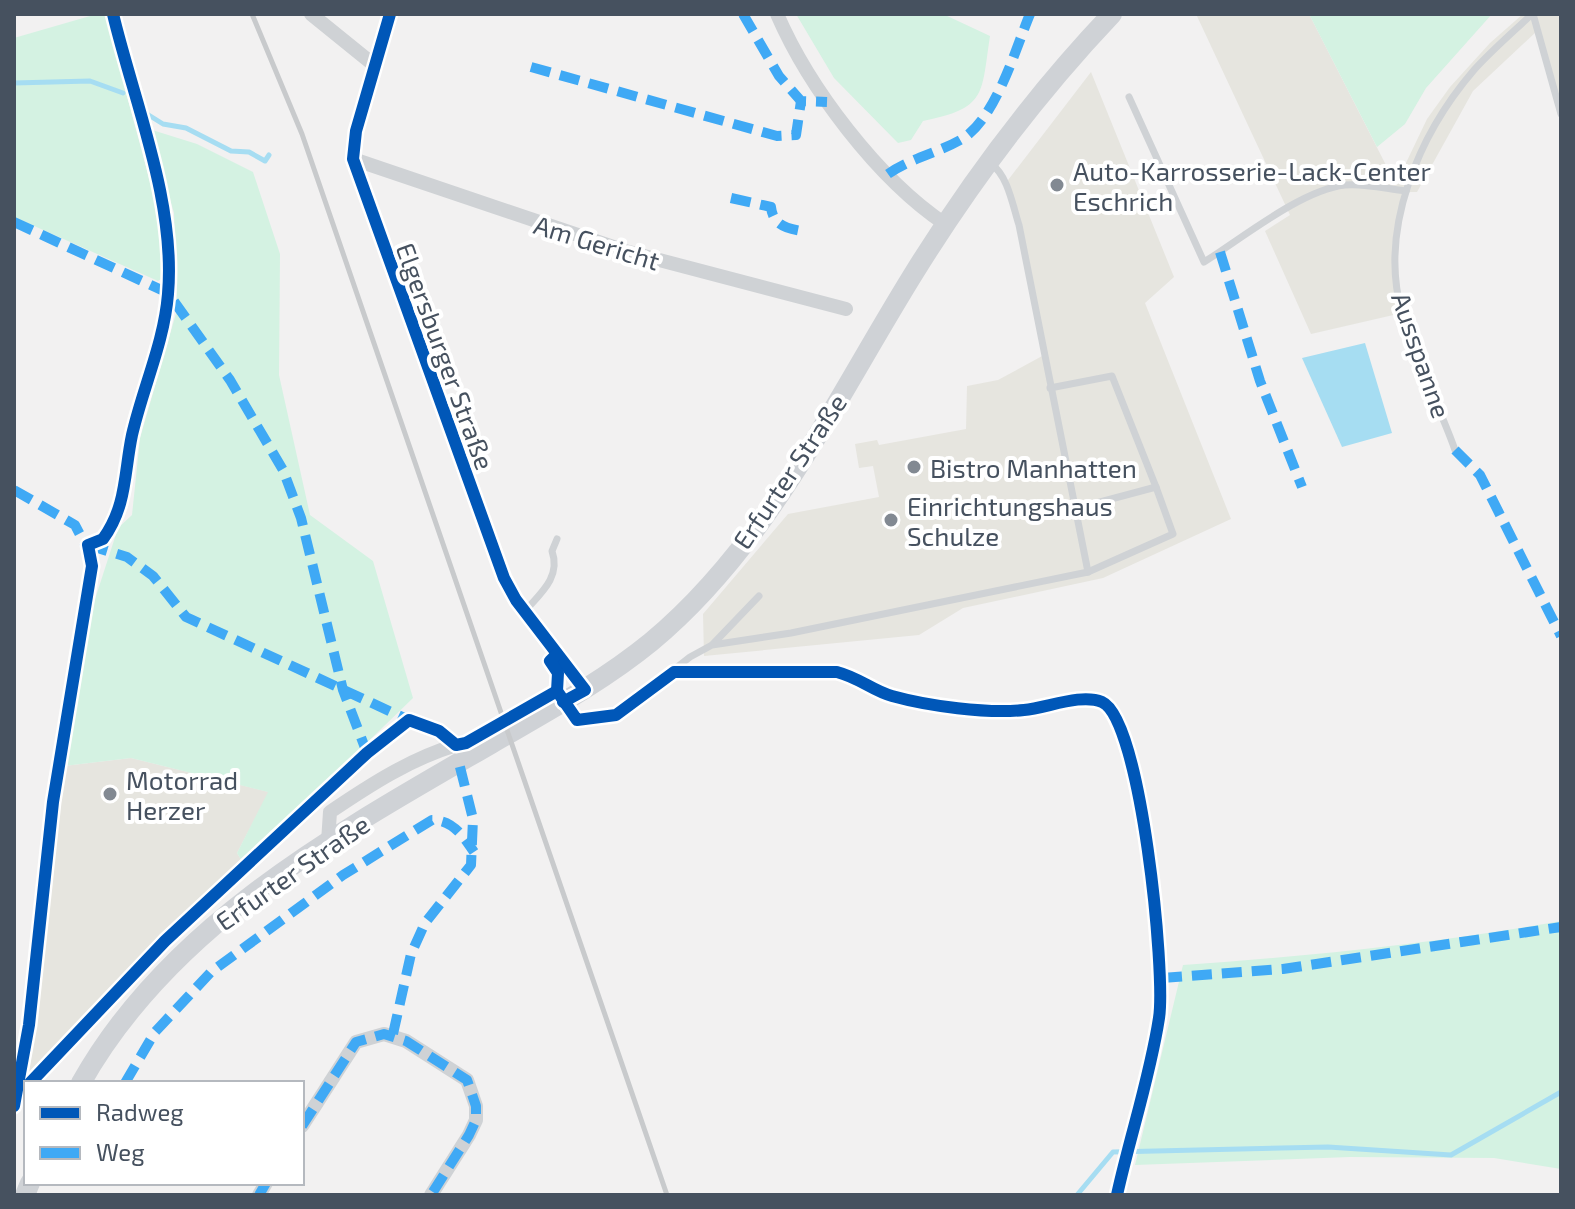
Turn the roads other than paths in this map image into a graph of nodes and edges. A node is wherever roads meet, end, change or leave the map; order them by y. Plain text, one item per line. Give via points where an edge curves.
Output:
1 (311, 14) edge
2 (390, 14) edge
3 (777, 14) edge
4 (1112, 14) edge
5 (1532, 15) edge
6 (374, 65) junction
7 (1129, 97) dead end
8 (1561, 114) edge
9 (353, 159) junction
10 (989, 163) junction
11 (1406, 191) junction
12 (945, 224) junction
13 (846, 309) dead end
14 (1050, 388) junction
15 (1455, 450) dead end
16 (1156, 487) junction
17 (1074, 509) junction
18 (557, 539) dead end
19 (1088, 572) junction
20 (759, 596) dead end
21 (525, 611) junction
22 (712, 645) junction
23 (585, 690) junction
24 (563, 702) junction
25 (82, 1081) edge
26 (304, 1123) edge
27 (431, 1195) edge

1 - 6 street
2 - 6 street, Elgersburger Straße
3 - 12 street via 827,102 888,174
4 - 10 main road, Erfurter Straße
5 - 8 lane, Ausspanne
5 - 11 lane, Ausspanne via 1474,70 1437,122
6 - 9 street, Elgersburger Straße
7 - 11 lane via 1204,262 1334,187
9 - 13 street, Am Gericht via 625,251
9 - 21 street, Elgersburger Straße via 504,578
10 - 12 main road, Erfurter Straße
10 - 14 lane via 1005,184 1019,225
11 - 15 lane, Ausspanne via 1396,245 1402,313
12 - 23 main road, Erfurter Straße via 791,477 739,549 655,638
14 - 16 lane via 1112,376
14 - 17 lane
16 - 17 lane
16 - 19 lane via 1173,534
17 - 19 lane
18 - 21 lane via 554,575
19 - 22 lane
20 - 22 lane
21 - 23 street, Elgersburger Straße
22 - 24 lane via 616,715 577,720
23 - 24 main road, Erfurter Straße
24 - 25 main road, Erfurter Straße via 328,842 224,916 185,951 100,1050
26 - 27 street via 356,1042 384,1034 406,1041 467,1080 476,1106 469,1135

